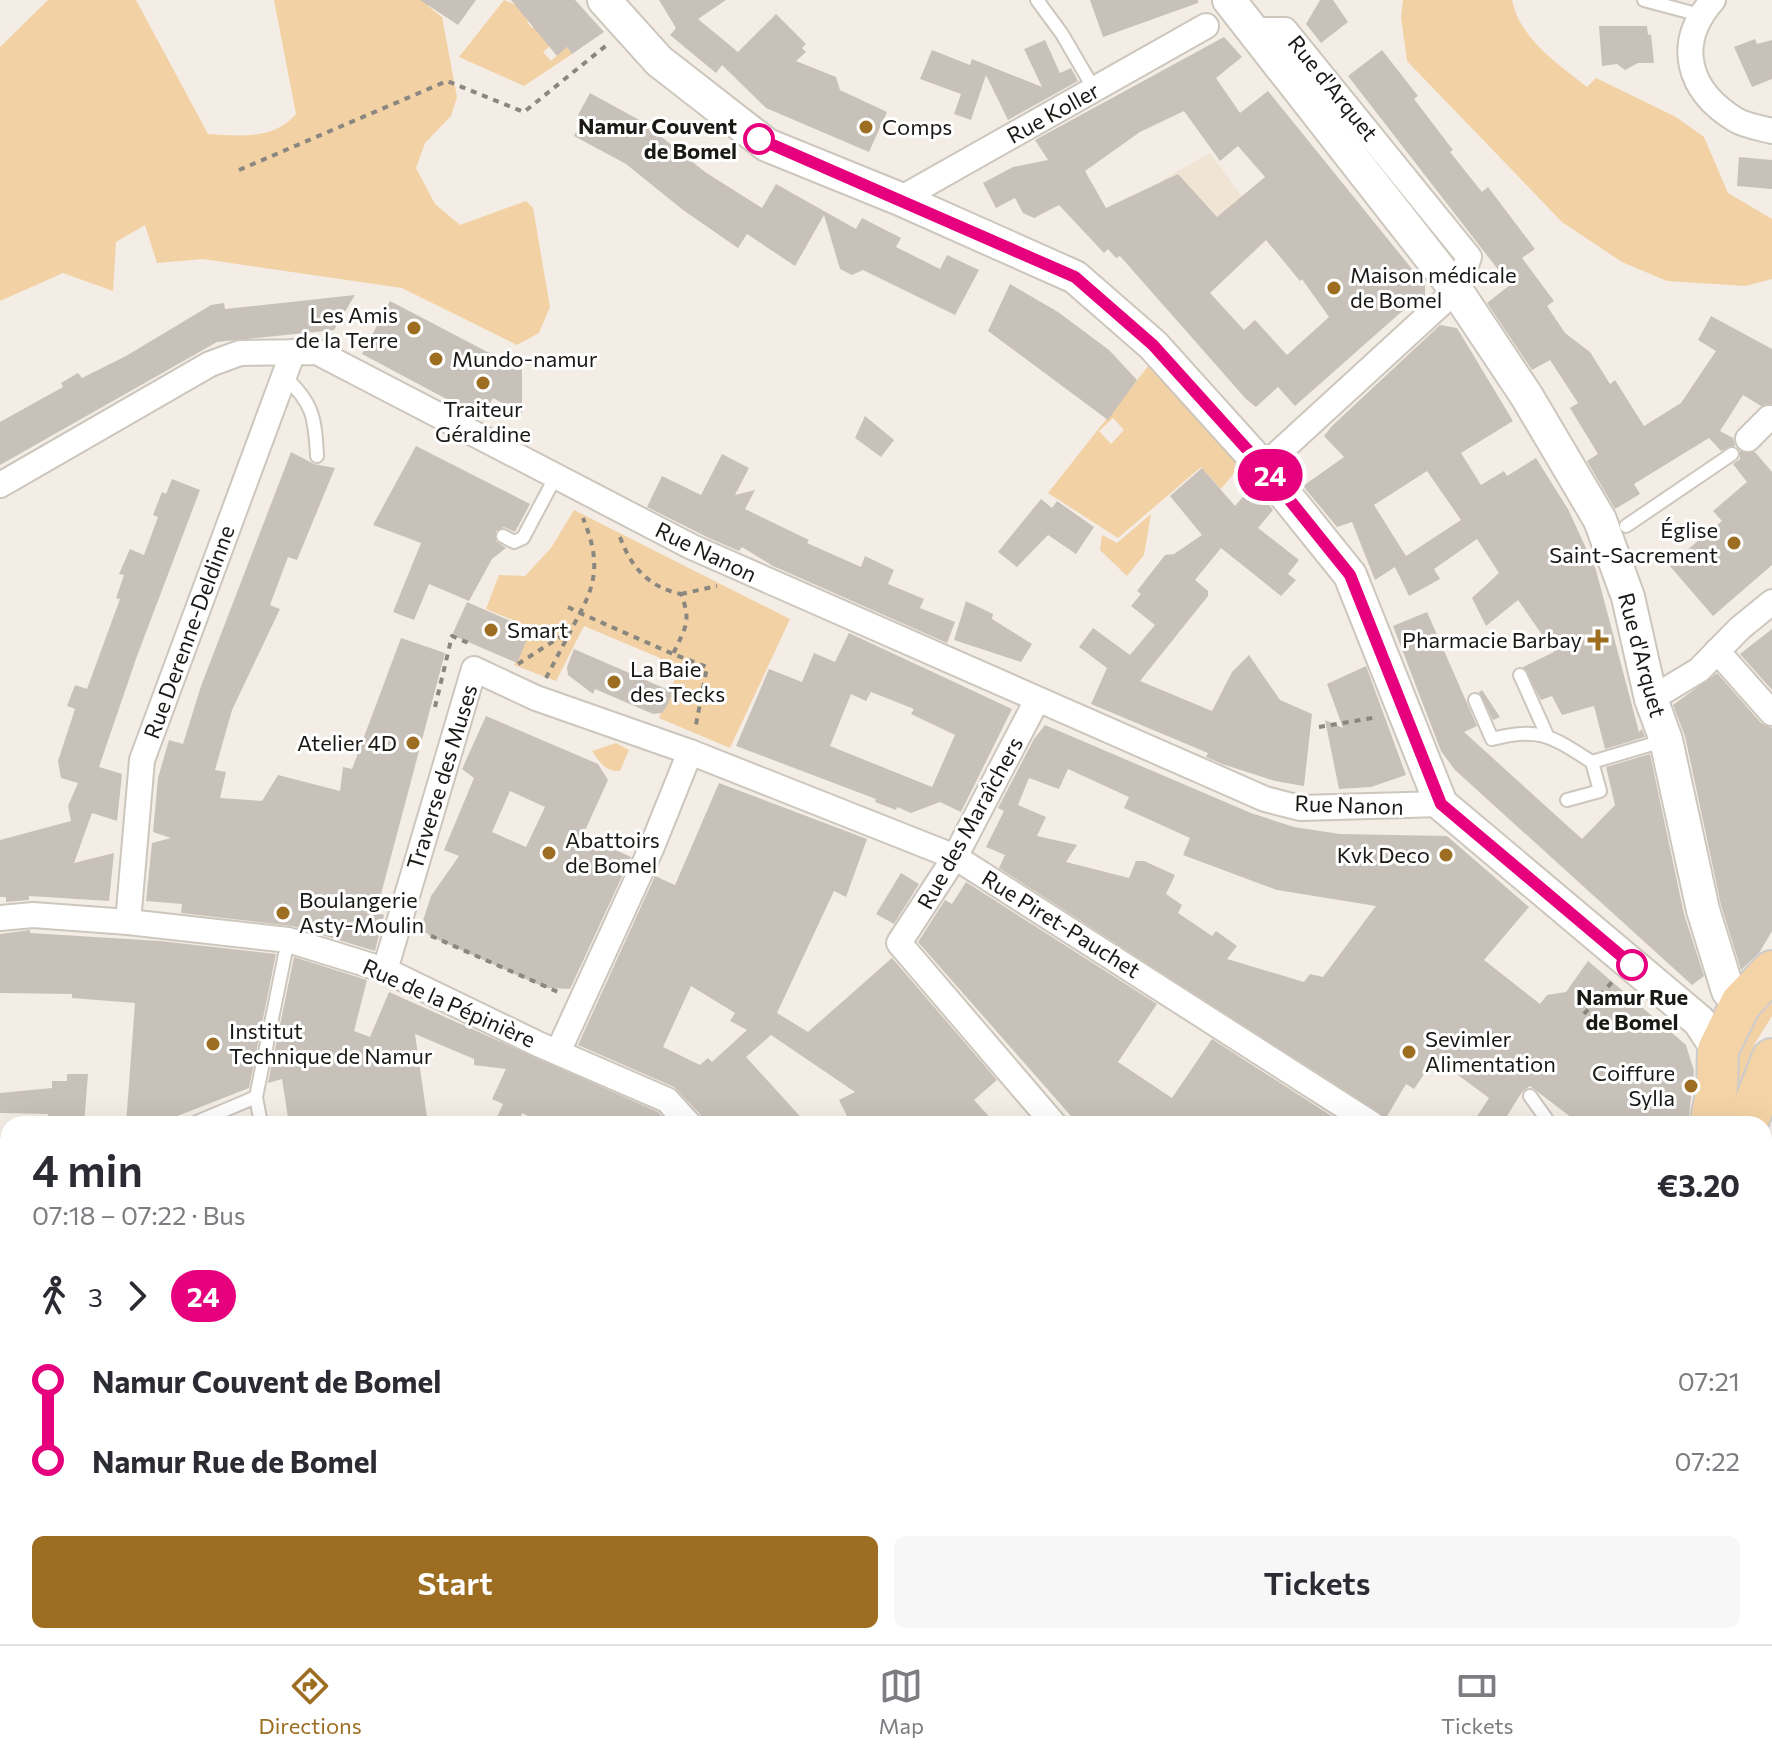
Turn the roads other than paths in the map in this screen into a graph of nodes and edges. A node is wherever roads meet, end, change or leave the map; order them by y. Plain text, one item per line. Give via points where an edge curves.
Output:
1 (1037, 0) edge
2 (1229, 0) edge
3 (1644, 0) edge
4 (1707, 8) edge
5 (614, 11) edge
6 (1206, 26) dead end
7 (1094, 89) junction
8 (1772, 131) edge
9 (900, 199) junction
10 (1456, 290) junction
11 (293, 352) junction
12 (284, 376) junction
13 (1772, 419) edge
14 (1740, 446) joint
15 (317, 456) dead end
16 (1263, 467) junction
17 (566, 481) junction
18 (0, 485) edge
19 (1626, 526) dead end
20 (503, 536) dead end
21 (1772, 602) edge
22 (1717, 651) junction
23 (1520, 675) dead end
24 (1651, 699) junction
25 (1037, 700) junction
26 (1475, 700) dead end
27 (1772, 713) edge
28 (1546, 733) junction
29 (1666, 740) junction
30 (690, 752) junction
31 (1592, 762) junction
32 (728, 767) joint
33 (1567, 800) dead end
34 (1441, 804) junction
35 (955, 857) junction
36 (0, 918) edge
37 (128, 922) junction
38 (288, 940) junction
39 (385, 970) junction
40 (1762, 980) edge
41 (1685, 1009) junction
42 (1718, 1050) junction
43 (558, 1052) junction
44 (1772, 1059) edge
45 (1530, 1096) dead end
46 (256, 1097) junction
47 (211, 1116) edge
48 (260, 1116) edge
49 (682, 1116) edge
50 (1047, 1116) edge
51 (1360, 1116) edge
52 (1544, 1116) edge
53 (1712, 1116) edge
54 (1766, 1116) edge

1 - 7 lane
2 - 10 street, Rue d'Arquet
3 - 4 lane
4 - 8 street via 1690,49 1692,73 1703,93 1738,122
5 - 9 street via 659,61 767,145
6 - 7 street, Rue Koller
7 - 9 street, Rue Koller
9 - 16 street via 1075,277 1153,345
10 - 16 street
10 - 24 street, Rue d'Arquet via 1600,520 1628,597
11 - 12 street, Rue Derenne-Deldinne
11 - 17 street, Rue Nanon via 317,352 358,371
11 - 18 street, Rue Nanon via 240,353 210,364
12 - 15 lane via 303,394 315,417
12 - 37 street, Rue Derenne-Deldinne via 142,760
13 - 14 street
14 - 19 lane
16 - 34 street via 1350,575
17 - 20 lane via 523,538 514,542
17 - 25 street, Rue Nanon via 692,547
21 - 22 street
22 - 24 street via 1699,670
22 - 27 street
23 - 28 lane
24 - 29 street, Rue d'Arquet
25 - 34 street, Rue Nanon via 1300,808
25 - 35 street, Rue des Maraîchers
26 - 28 lane via 1492,739 1520,731
28 - 31 lane
29 - 31 lane
29 - 40 street, Rue d'Arquet via 1703,910 1728,991
30 - 32 street, Traverse des Muses
30 - 39 street, Traverse des Muses via 536,698 474,669
30 - 43 street
31 - 33 lane via 1600,791
32 - 35 street, Rue Piret-Pauchet
34 - 41 street
35 - 50 street, Rue des Maraîchers via 899,943
35 - 51 street, Rue Piret-Pauchet
36 - 37 street, Rue de la Pépinière via 33,915
37 - 38 street, Rue de la Pépinière
38 - 39 street, Rue de la Pépinière
38 - 46 lane
39 - 43 street, Rue de la Pépinière
40 - 41 street
40 - 42 main road
41 - 42 street
42 - 53 main road
43 - 49 street, Rue de la Pépinière via 667,1100
44 - 54 main road
45 - 52 lane
46 - 47 lane
46 - 48 lane

